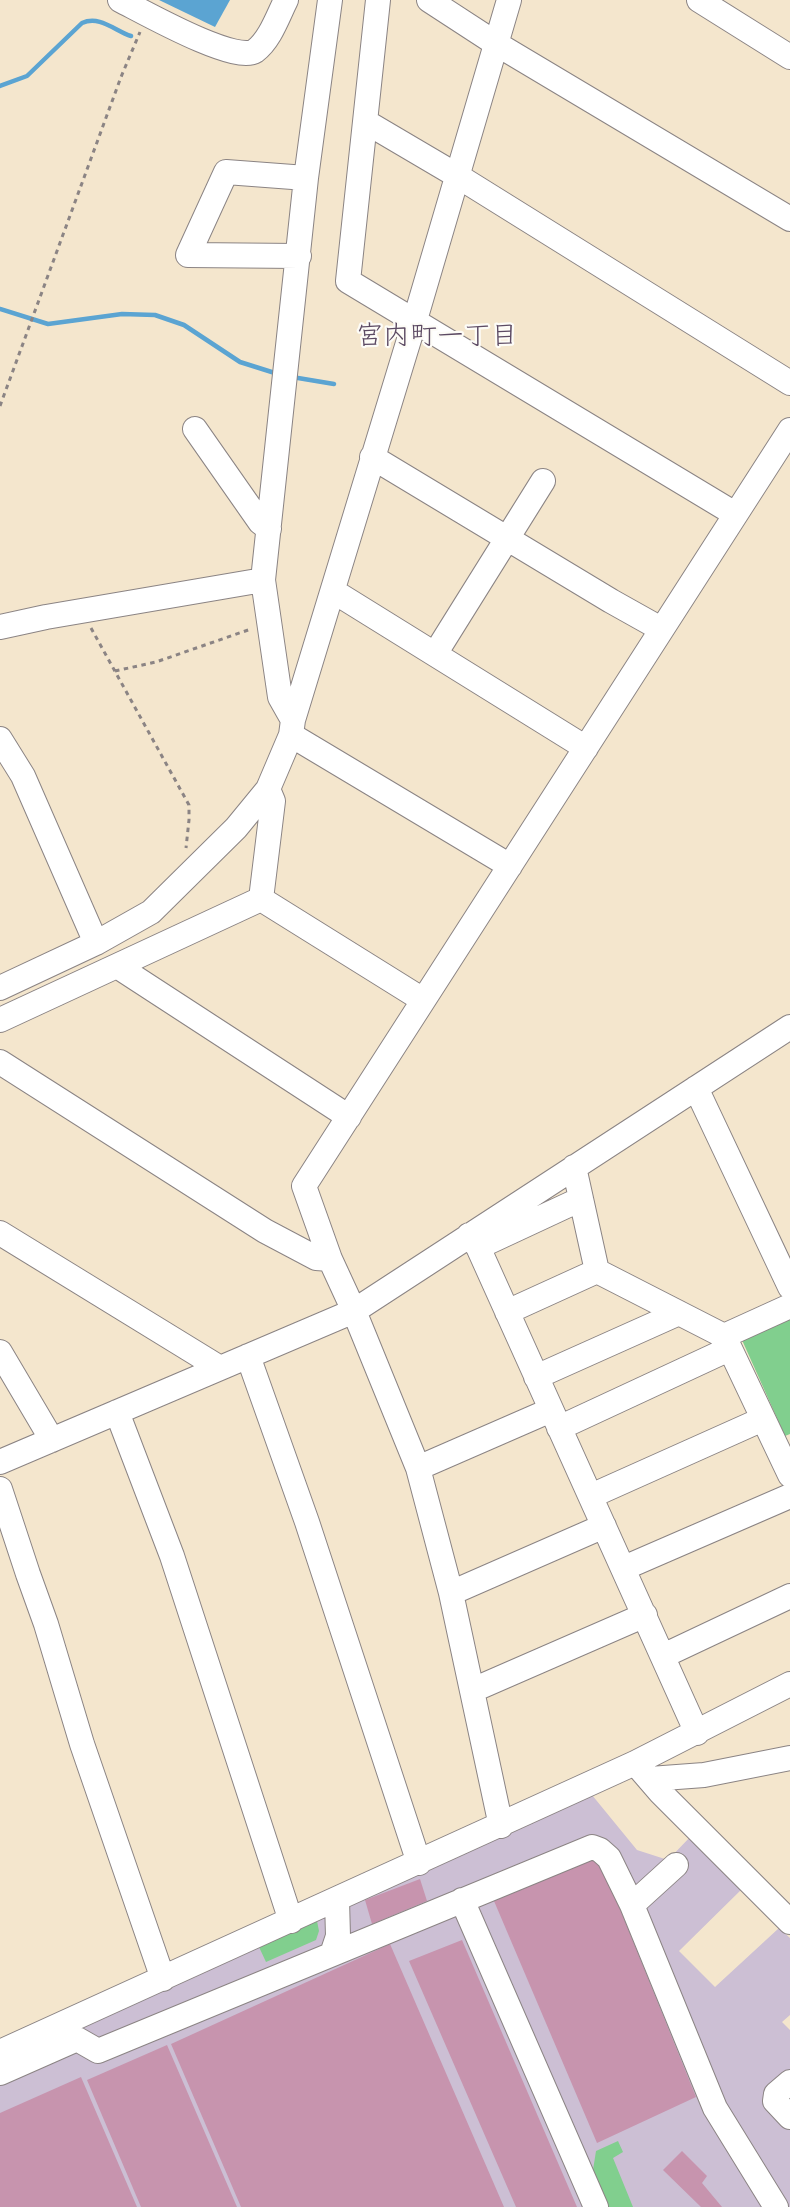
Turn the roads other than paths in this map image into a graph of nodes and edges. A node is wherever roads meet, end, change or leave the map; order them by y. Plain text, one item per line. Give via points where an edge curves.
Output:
1 (120, 0) edge
2 (286, 0) edge
3 (330, 0) edge
4 (378, 0) edge
5 (429, 0) edge
6 (508, 0) edge
7 (699, 0) edge
8 (495, 43) junction
9 (790, 57) edge
10 (366, 122) junction
11 (456, 175) junction
12 (306, 178) junction
13 (790, 219) edge
14 (299, 256) junction
15 (415, 320) junction
16 (790, 383) edge
17 (195, 429) dead end
18 (790, 430) edge
19 (372, 457) junction
20 (543, 482) dead end
21 (735, 514) junction
22 (269, 529) junction
23 (507, 538) junction
24 (263, 580) junction
25 (333, 591) junction
26 (0, 627) edge
27 (661, 629) junction
28 (435, 654) junction
29 (292, 728) junction
30 (0, 739) edge
31 (586, 748) junction
32 (268, 789) junction
33 (510, 866) junction
34 (261, 899) junction
35 (96, 943) junction
36 (117, 966) junction
37 (0, 988) edge
38 (423, 1000) junction
39 (0, 1020) edge
40 (790, 1027) edge
41 (0, 1062) edge
42 (696, 1088) junction
43 (349, 1117) junction
44 (574, 1167) junction
45 (581, 1200) junction
46 (0, 1233) edge
47 (473, 1241) junction
48 (330, 1259) junction
49 (597, 1271) junction
50 (790, 1287) edge
51 (790, 1306) edge
52 (354, 1311) junction
53 (507, 1312) junction
54 (679, 1313) junction
55 (726, 1342) junction
56 (0, 1352) edge
57 (248, 1356) junction
58 (220, 1368) junction
59 (536, 1377) junction
60 (117, 1412) junction
61 (555, 1419) junction
62 (763, 1419) junction
63 (52, 1440) junction
64 (0, 1462) edge
65 (418, 1468) junction
66 (790, 1476) edge
67 (0, 1489) edge
68 (591, 1496) junction
69 (790, 1496) edge
70 (604, 1526) junction
71 (624, 1568) junction
72 (451, 1593) junction
73 (790, 1596) edge
74 (645, 1615) junction
75 (663, 1656) junction
76 (790, 1684) edge
77 (472, 1690) junction
78 (697, 1733) junction
79 (790, 1758) edge
80 (643, 1771) junction
81 (501, 1826) junction
82 (420, 1863) junction
83 (676, 1865) dead end
84 (337, 1900) junction
85 (462, 1900) junction
86 (632, 1905) junction
87 (291, 1921) junction
88 (790, 1922) edge
89 (332, 1954) junction
90 (163, 1978) junction
91 (0, 2052) edge
92 (0, 2073) edge
93 (790, 2082) edge
94 (790, 2117) edge
95 (596, 2207) edge
96 (776, 2207) edge

1 - 2 street via 225,50 245,53 262,43
3 - 12 street
4 - 10 street
5 - 8 street
6 - 8 street
7 - 9 street
8 - 11 street
8 - 13 street
10 - 11 street
10 - 15 street via 348,281
11 - 15 street
11 - 16 street
12 - 14 street
12 - 14 street via 226,172 188,255
14 - 22 street
15 - 19 street
15 - 21 street
17 - 22 street via 260,522
18 - 21 street
19 - 23 street
19 - 25 street
20 - 23 street
21 - 27 street
22 - 24 street
23 - 27 street
23 - 28 street
24 - 26 street
24 - 29 street via 280,697
25 - 28 street
25 - 29 street
27 - 31 street
28 - 31 street
29 - 32 street
29 - 33 street
30 - 35 street via 23,776
31 - 33 street
32 - 34 street via 273,801
32 - 35 street via 236,828 151,912
33 - 38 street
34 - 36 street
34 - 38 street
35 - 37 street
36 - 39 street
36 - 43 street
38 - 43 street
40 - 42 street
41 - 48 street via 266,1232 316,1258
42 - 44 street
42 - 50 street
43 - 48 street via 304,1186
44 - 45 street
44 - 47 street
45 - 47 street
45 - 49 street
46 - 58 street
47 - 52 street
47 - 53 street
48 - 52 street
49 - 53 street
49 - 54 street
51 - 55 street
52 - 57 street
52 - 65 street
53 - 59 street
54 - 55 street
54 - 59 street
55 - 61 street
55 - 62 street
56 - 63 street
57 - 58 street
57 - 82 street
58 - 60 street
59 - 61 street
60 - 63 street
60 - 87 street via 172,1556
61 - 65 street
61 - 68 street
62 - 66 street
62 - 68 street
63 - 64 street
65 - 72 street
67 - 90 street
68 - 70 street
69 - 71 street
70 - 71 street
70 - 72 street
71 - 74 street
72 - 77 street
73 - 75 street
74 - 75 street
74 - 77 street
75 - 78 street
76 - 78 street
77 - 81 street
78 - 80 street
79 - 80 street via 704,1774
80 - 81 street
80 - 88 street
81 - 82 street
82 - 84 street
83 - 86 street
84 - 87 street
84 - 89 street via 338,1936
85 - 86 street via 592,1847 609,1858
85 - 89 street
85 - 95 street
86 - 96 street via 715,2108
87 - 90 street
89 - 92 street via 98,2051 77,2039
90 - 91 street
93 - 94 street via 776,2094 776,2101

